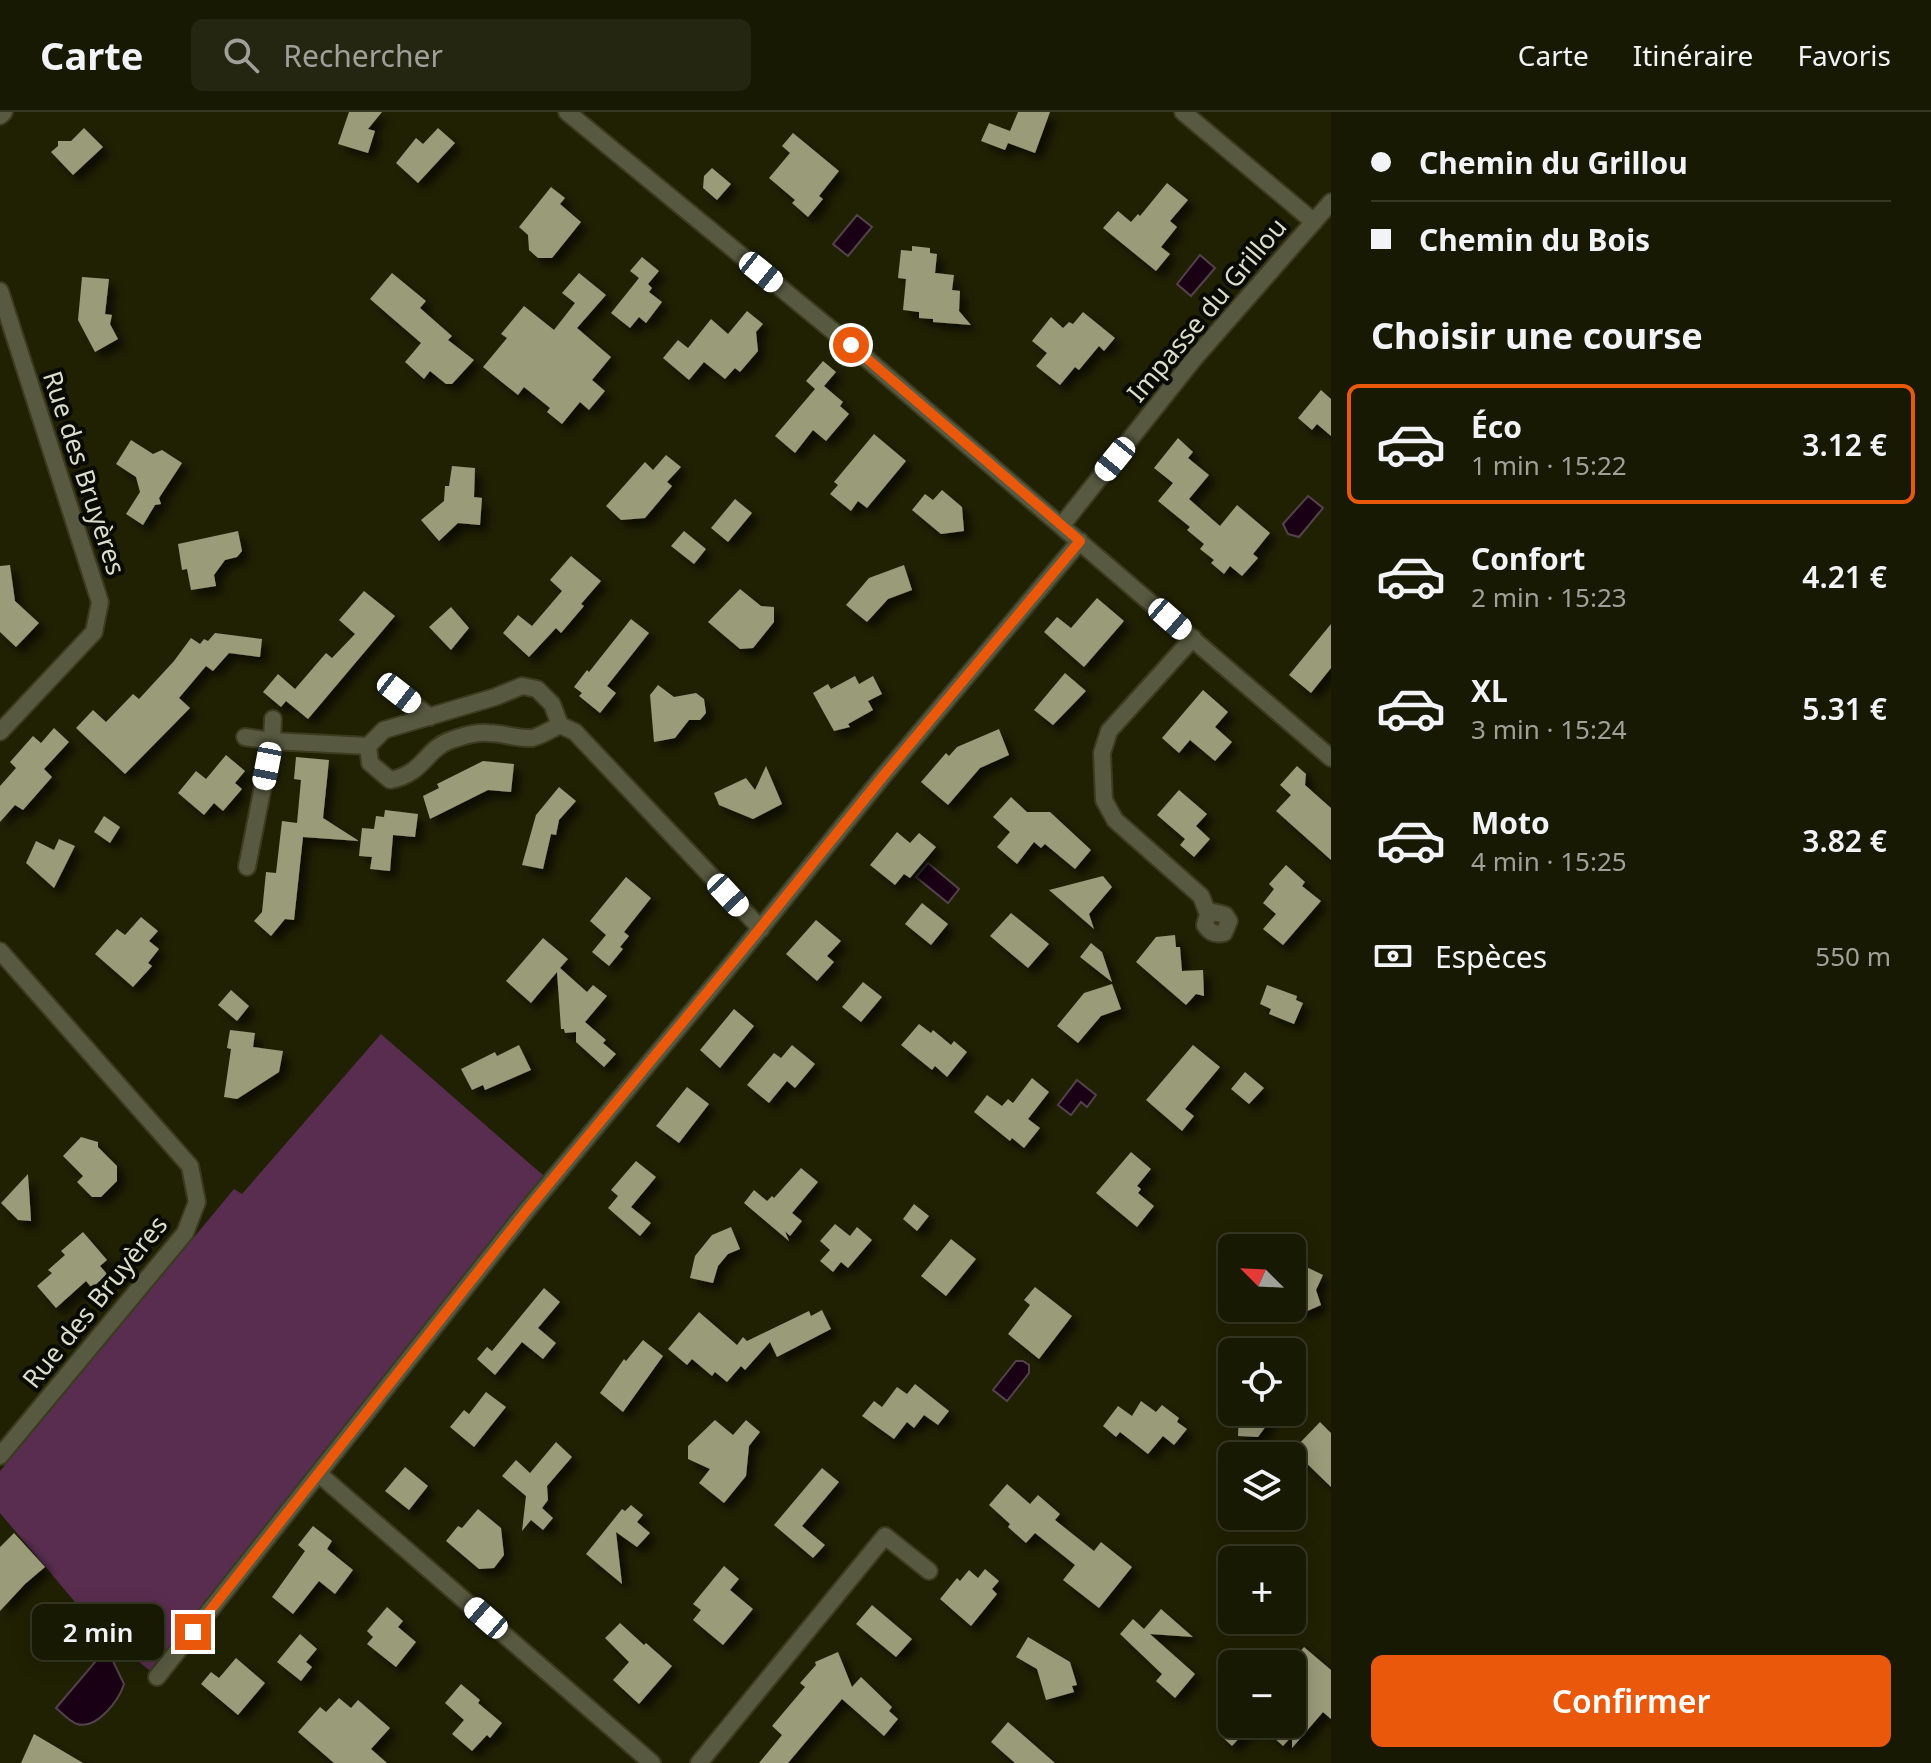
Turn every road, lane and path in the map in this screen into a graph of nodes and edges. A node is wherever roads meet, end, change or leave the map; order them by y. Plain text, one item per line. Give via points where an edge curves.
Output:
1 (567, 112) edge
2 (1183, 112) edge
3 (1331, 202) edge
4 (1314, 222) junction
5 (0, 291) edge
6 (1062, 525) junction
7 (1080, 541) junction
8 (1193, 638) junction
9 (399, 693) dead end
10 (430, 717) junction
11 (273, 719) dead end
12 (560, 725) junction
13 (0, 732) edge
14 (245, 737) dead end
15 (272, 741) junction
16 (368, 746) junction
17 (1331, 758) edge
18 (247, 867) dead end
19 (1208, 914) dead end
20 (761, 929) junction
21 (0, 951) edge
22 (0, 1456) edge
23 (319, 1474) junction
24 (929, 1571) dead end
25 (157, 1677) dead end
26 (652, 1763) edge
27 (699, 1763) edge

1 - 6 street
2 - 4 street
3 - 4 street, Impasse du Grillou
4 - 6 street, Impasse du Grillou via 1193,360
5 - 13 street, Rue des Bruyères via 100,602 94,632
6 - 7 street
7 - 8 street
7 - 20 street
8 - 17 street
8 - 19 street via 1109,731 1102,753 1104,800 1115,820 1201,896
9 - 10 street
10 - 12 street via 522,686 537,689 552,704
10 - 16 street via 384,730
11 - 15 street
12 - 16 street via 535,738 489,733 446,741 421,767 390,780 370,763
12 - 20 street via 575,732
14 - 15 street
15 - 16 street
15 - 18 street
20 - 23 street via 527,1210
21 - 22 street, Rue des Bruyères via 190,1166 197,1202 185,1233
23 - 25 street
23 - 26 street
24 - 27 street via 885,1536

